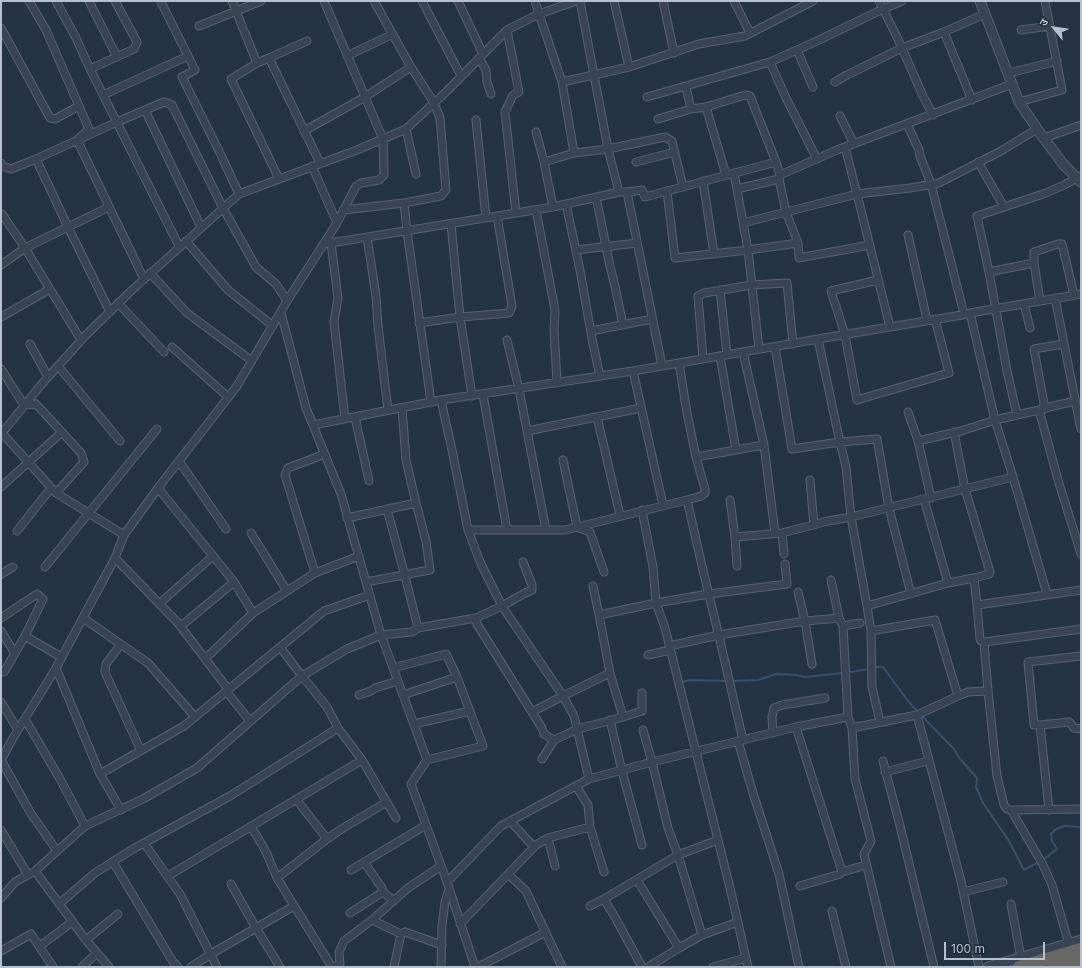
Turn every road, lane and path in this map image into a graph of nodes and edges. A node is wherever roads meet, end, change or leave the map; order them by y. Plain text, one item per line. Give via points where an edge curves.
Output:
1 (29, 1) edge
2 (56, 1) edge
3 (88, 1) edge
4 (115, 1) edge
5 (162, 1) edge
6 (232, 1) edge
7 (261, 1) edge
8 (324, 1) edge
9 (374, 1) edge
10 (422, 1) edge
11 (458, 1) edge
12 (535, 1) edge
13 (576, 1) edge
14 (580, 1) edge
15 (614, 1) edge
16 (663, 1) edge
17 (735, 1) edge
18 (813, 1) edge
19 (879, 1) edge
20 (902, 1) edge
21 (980, 1) edge
22 (1045, 1) edge
23 (883, 9) junction
24 (236, 12) junction
25 (539, 14) junction
26 (985, 14) junction
27 (199, 26) dead end
28 (1050, 26) junction
29 (1, 28) edge
30 (507, 30) junction
31 (1021, 30) dead end
32 (944, 32) junction
33 (750, 33) junction
34 (393, 34) junction
35 (307, 41) dead end
36 (902, 48) junction
37 (797, 50) junction
38 (674, 53) junction
39 (118, 56) junction
40 (188, 56) junction
41 (347, 56) junction
42 (481, 56) junction
43 (269, 58) junction
44 (1057, 61) junction
45 (770, 62) junction
46 (257, 63) junction
47 (411, 67) junction
48 (629, 67) junction
49 (90, 69) junction
50 (1009, 74) junction
51 (594, 75) junction
52 (461, 76) junction
53 (562, 82) junction
54 (835, 82) dead end
55 (1012, 84) junction
56 (686, 87) junction
57 (813, 87) dead end
58 (103, 94) junction
59 (491, 94) dead end
60 (365, 97) junction
61 (647, 98) dead end
62 (972, 100) junction
63 (1019, 102) junction
64 (434, 103) junction
65 (79, 106) junction
66 (706, 107) junction
67 (691, 109) junction
68 (145, 110) junction
69 (933, 114) junction
70 (840, 116) dead end
71 (658, 119) dead end
72 (476, 120) dead end
73 (117, 122) junction
74 (907, 124) junction
75 (1081, 125) edge
76 (406, 128) junction
77 (1037, 129) junction
78 (304, 131) junction
79 (536, 132) dead end
80 (1044, 138) junction
81 (383, 139) junction
82 (77, 140) junction
83 (854, 144) junction
84 (845, 148) junction
85 (608, 149) junction
86 (675, 152) junction
87 (574, 153) junction
88 (36, 159) junction
89 (817, 159) junction
90 (544, 162) junction
91 (636, 162) dead end
92 (776, 162) junction
93 (978, 162) junction
94 (1, 163) edge
95 (320, 163) junction
96 (312, 166) junction
97 (734, 173) junction
98 (416, 174) dead end
99 (726, 175) junction
100 (779, 177) junction
101 (279, 179) junction
102 (1080, 179) edge
103 (703, 181) junction
104 (931, 184) junction
105 (683, 187) junction
106 (737, 189) junction
107 (667, 191) junction
108 (619, 192) junction
109 (627, 192) junction
110 (239, 194) junction
111 (857, 194) junction
112 (596, 197) junction
113 (404, 203) junction
114 (566, 204) junction
115 (109, 207) junction
116 (554, 207) junction
117 (1004, 207) junction
118 (223, 208) junction
119 (343, 210) junction
120 (536, 210) junction
121 (786, 212) junction
122 (516, 213) junction
123 (2, 214) dead end
124 (497, 216) junction
125 (486, 218) junction
126 (337, 223) junction
127 (743, 223) junction
128 (451, 224) junction
129 (68, 227) junction
130 (201, 228) junction
131 (407, 231) junction
132 (908, 235) dead end
133 (366, 237) junction
134 (330, 239) junction
135 (186, 241) junction
136 (637, 243) junction
137 (798, 243) junction
138 (179, 246) junction
139 (870, 246) junction
140 (606, 247) junction
141 (25, 248) junction
142 (576, 250) junction
143 (748, 250) junction
144 (714, 254) junction
145 (1034, 263) junction
146 (1, 265) edge
147 (989, 272) junction
148 (150, 273) junction
149 (144, 279) junction
150 (878, 280) junction
151 (752, 285) junction
152 (50, 289) junction
153 (720, 290) junction
154 (1078, 294) edge
155 (1055, 298) junction
156 (287, 301) junction
157 (1040, 301) junction
158 (118, 304) junction
159 (1024, 304) junction
160 (996, 309) junction
161 (110, 312) junction
162 (281, 313) junction
163 (967, 314) junction
164 (1, 317) edge
165 (460, 317) junction
166 (652, 319) junction
167 (935, 319) junction
168 (927, 320) junction
169 (420, 323) junction
170 (623, 325) junction
171 (273, 326) junction
172 (890, 327) junction
173 (1030, 328) dead end
174 (590, 331) junction
175 (845, 335) junction
176 (818, 339) junction
177 (81, 340) junction
178 (507, 340) dead end
179 (30, 344) dead end
180 (793, 344) junction
181 (1063, 344) junction
182 (172, 347) dead end
183 (775, 347) junction
184 (759, 349) junction
185 (164, 352) dead end
186 (743, 352) junction
187 (724, 355) junction
188 (703, 359) junction
189 (252, 361) junction
190 (679, 363) junction
191 (58, 366) junction
192 (662, 366) junction
193 (1, 369) edge
194 (633, 371) junction
195 (600, 376) junction
196 (48, 377) junction
197 (557, 382) junction
198 (519, 389) junction
199 (482, 395) junction
200 (472, 396) junction
201 (228, 398) junction
202 (441, 400) junction
203 (1076, 401) junction
204 (431, 402) junction
205 (24, 405) junction
206 (402, 408) junction
207 (641, 408) junction
208 (1042, 409) junction
209 (388, 410) junction
210 (908, 412) dead end
211 (1017, 415) junction
212 (355, 417) junction
213 (597, 417) junction
214 (345, 419) junction
215 (995, 420) junction
216 (313, 425) junction
217 (156, 429) dead end
218 (1081, 429) edge
219 (527, 430) junction
220 (62, 432) junction
221 (954, 432) junction
222 (1, 433) edge
223 (120, 441) dead end
224 (918, 441) junction
225 (840, 442) junction
226 (764, 445) junction
227 (736, 450) junction
228 (325, 454) junction
229 (696, 457) junction
230 (563, 460) dead end
231 (179, 461) junction
232 (28, 462) junction
233 (1013, 477) junction
234 (810, 480) dead end
235 (369, 481) dead end
236 (1, 487) edge
237 (158, 488) junction
238 (965, 489) junction
239 (53, 491) junction
240 (927, 499) junction
241 (687, 500) junction
242 (730, 500) dead end
243 (416, 503) junction
244 (663, 505) junction
245 (889, 508) junction
246 (387, 509) junction
247 (642, 510) junction
248 (89, 514) junction
249 (620, 515) junction
250 (851, 517) junction
251 (348, 518) junction
252 (814, 525) junction
253 (577, 527) junction
254 (226, 529) dead end
255 (468, 530) junction
256 (507, 530) junction
257 (546, 530) junction
258 (17, 531) dead end
259 (251, 533) dead end
260 (779, 533) junction
261 (124, 535) junction
262 (735, 537) junction
263 (784, 554) dead end
264 (1081, 554) edge
265 (213, 556) junction
266 (359, 556) junction
267 (115, 558) junction
268 (523, 562) dead end
269 (785, 564) dead end
270 (737, 566) dead end
271 (13, 567) dead end
272 (45, 567) dead end
273 (604, 572) dead end
274 (315, 573) junction
275 (1, 574) edge
276 (405, 576) junction
277 (974, 578) junction
278 (831, 580) dead end
279 (234, 582) junction
280 (366, 582) junction
281 (948, 583) junction
282 (593, 586) dead end
283 (1081, 590) edge
284 (287, 591) junction
285 (798, 592) dead end
286 (709, 594) junction
287 (911, 594) junction
288 (1047, 594) junction
289 (370, 595) junction
290 (160, 603) junction
291 (656, 603) junction
292 (977, 605) junction
293 (502, 606) junction
294 (867, 606) junction
295 (253, 613) junction
296 (599, 615) junction
297 (1, 618) edge
298 (83, 618) junction
299 (476, 618) junction
300 (839, 618) junction
301 (805, 621) junction
302 (860, 623) dead end
303 (181, 626) junction
304 (843, 626) junction
305 (418, 628) junction
306 (1081, 629) edge
307 (1, 631) edge
308 (871, 631) junction
309 (381, 635) junction
310 (719, 635) junction
311 (25, 636) junction
312 (984, 642) junction
313 (121, 644) junction
314 (280, 647) junction
315 (670, 648) junction
316 (14, 652) junction
317 (648, 655) dead end
318 (1081, 656) edge
319 (62, 657) junction
320 (205, 659) junction
321 (812, 664) dead end
322 (56, 668) junction
323 (393, 668) junction
324 (4, 672) dead end
325 (610, 673) junction
326 (302, 676) junction
327 (457, 677) junction
328 (398, 680) junction
329 (227, 690) junction
330 (988, 691) junction
331 (642, 693) dead end
332 (359, 695) dead end
333 (403, 695) junction
334 (563, 696) junction
335 (958, 696) junction
336 (825, 698) dead end
337 (1, 702) edge
338 (470, 711) junction
339 (532, 712) junction
340 (917, 715) junction
341 (195, 716) junction
342 (623, 717) junction
343 (848, 717) junction
344 (25, 719) junction
345 (610, 720) junction
346 (250, 721) junction
347 (880, 722) junction
348 (414, 724) junction
349 (1040, 725) junction
350 (796, 727) junction
351 (338, 728) junction
352 (852, 728) junction
353 (578, 729) junction
354 (1081, 729) edge
355 (18, 730) junction
356 (643, 730) dead end
357 (773, 733) junction
358 (554, 740) junction
359 (741, 741) junction
360 (141, 751) junction
361 (696, 752) junction
362 (542, 759) dead end
363 (1, 760) edge
364 (362, 760) junction
365 (427, 760) junction
366 (883, 761) dead end
367 (928, 761) junction
368 (652, 762) junction
369 (622, 771) junction
370 (885, 772) junction
371 (100, 774) junction
372 (589, 779) junction
373 (576, 786) junction
374 (296, 799) junction
375 (387, 802) junction
376 (1081, 809) edge
377 (120, 810) junction
378 (1011, 810) junction
379 (1049, 810) junction
380 (396, 818) dead end
381 (510, 821) junction
382 (426, 825) junction
383 (85, 826) junction
384 (251, 826) junction
385 (590, 827) junction
386 (1, 830) edge
387 (548, 838) junction
388 (327, 839) junction
389 (718, 840) junction
390 (144, 843) junction
391 (642, 845) dead end
392 (534, 847) junction
393 (58, 851) junction
394 (678, 855) junction
395 (113, 862) junction
396 (364, 862) junction
397 (866, 865) junction
398 (441, 866) junction
399 (555, 866) dead end
400 (351, 870) dead end
401 (604, 872) dead end
402 (842, 872) junction
403 (31, 873) junction
404 (508, 874) junction
405 (168, 876) junction
406 (277, 878) junction
407 (637, 880) junction
408 (1003, 882) dead end
409 (231, 884) dead end
410 (448, 886) junction
411 (800, 886) dead end
412 (383, 892) junction
413 (963, 892) junction
414 (1, 898) edge
415 (604, 899) junction
416 (393, 900) junction
417 (59, 904) junction
418 (1011, 904) dead end
419 (294, 906) junction
420 (590, 906) dead end
421 (832, 911) dead end
422 (350, 913) dead end
423 (118, 914) dead end
424 (372, 920) junction
425 (72, 922) junction
426 (738, 922) junction
427 (460, 924) junction
428 (256, 928) junction
429 (546, 932) junction
430 (401, 934) junction
431 (702, 935) junction
432 (86, 940) junction
433 (1081, 940) edge
434 (442, 945) junction
435 (40, 946) junction
436 (679, 948) junction
437 (1, 951) edge
438 (1076, 951) edge
439 (97, 953) junction
440 (211, 954) junction
441 (746, 958) junction
442 (1020, 962) edge
443 (50, 966) edge
444 (82, 967) edge
445 (109, 967) edge
446 (178, 967) edge
447 (191, 967) edge
448 (217, 967) edge
449 (280, 967) edge
450 (332, 967) edge
451 (394, 967) edge
452 (441, 967) edge
453 (475, 967) edge
454 (478, 967) edge
455 (562, 967) edge
456 (642, 967) edge
457 (648, 967) edge
458 (713, 967) edge
459 (748, 967) edge
460 (799, 967) edge
461 (846, 967) edge
462 (891, 967) edge
463 (934, 967) edge
464 (980, 967) edge
465 (988, 967) edge
466 (1053, 967) edge

1 - 65 street via 46,30
2 - 49 street
3 - 39 street
4 - 39 street via 137,42 134,49
5 - 40 street
6 - 24 street
7 - 24 street
8 - 41 street
9 - 34 street
10 - 52 street
11 - 42 street
12 - 25 street
13 - 25 street
14 - 51 street
15 - 48 street
16 - 38 street
17 - 33 street
18 - 33 street
19 - 23 street
20 - 23 street
21 - 26 street
22 - 28 street
23 - 36 street
23 - 37 street
24 - 27 street
24 - 46 street
25 - 30 street
25 - 53 street
26 - 32 street
26 - 50 street
28 - 31 street
28 - 44 street
29 - 65 street via 50,118 55,119
30 - 42 street
30 - 122 street via 519,92 513,95 505,112
32 - 36 street
32 - 62 street
33 - 38 street via 699,44
34 - 41 street
34 - 47 street
35 - 43 street
36 - 54 street
36 - 69 street
37 - 45 street
37 - 57 street
38 - 48 street
39 - 49 street
40 - 58 street
40 - 110 street via 195,70 182,77
41 - 60 street
42 - 52 street
42 - 59 street
43 - 46 street
43 - 78 street
44 - 50 street
44 - 63 street via 1062,90
45 - 56 street
45 - 89 street
46 - 101 street via 231,79
47 - 60 street
47 - 64 street
48 - 51 street
49 - 58 street
50 - 55 street
51 - 53 street
51 - 85 street
52 - 64 street
53 - 87 street
55 - 62 street
55 - 63 street
56 - 61 street
56 - 67 street
58 - 73 street
60 - 78 street
60 - 81 street
62 - 69 street
63 - 77 street
64 - 76 street
64 - 113 street via 440,118 446,190 441,196
65 - 82 street via 88,129
66 - 67 street
66 - 92 street via 745,95 750,96
66 - 99 street
67 - 71 street
68 - 73 street
68 - 118 street via 164,102 172,105
68 - 130 street
69 - 74 street
70 - 83 street
72 - 125 street
73 - 82 street
73 - 138 street
74 - 83 street
74 - 104 street
75 - 80 street
76 - 81 street
76 - 98 street
77 - 80 street
77 - 93 street
78 - 95 street
79 - 90 street
80 - 102 street via 1063,164
81 - 95 street
81 - 119 street via 384,175 379,180 356,186
82 - 88 street
82 - 115 street
83 - 84 street
84 - 89 street
84 - 111 street
85 - 86 street via 665,137 672,141
85 - 87 street
85 - 108 street
86 - 91 street
86 - 105 street
87 - 90 street
88 - 94 street via 11,169 2,166
88 - 129 street
89 - 100 street
90 - 116 street
92 - 97 street
92 - 100 street
93 - 104 street via 939,183
93 - 117 street
95 - 96 street
96 - 101 street
96 - 126 street
97 - 99 street
97 - 106 street
99 - 103 street
100 - 106 street
100 - 121 street
101 - 110 street
102 - 117 street
103 - 105 street
103 - 144 street
104 - 111 street
104 - 163 street
105 - 107 street
106 - 127 street
107 - 109 street via 645,197 642,190
107 - 144 street via 675,258
108 - 109 street
108 - 112 street
109 - 136 street
110 - 118 street
111 - 121 street
111 - 139 street
112 - 114 street
112 - 140 street
113 - 119 street
113 - 131 street
114 - 116 street
114 - 142 street
115 - 129 street
115 - 149 street
116 - 120 street
117 - 147 street via 977,216
118 - 130 street
118 - 156 street via 256,267 276,284
119 - 126 street
120 - 122 street
120 - 197 street via 555,310
121 - 127 street
121 - 137 street
122 - 124 street
123 - 141 street
124 - 125 street
124 - 165 street via 512,306 509,313
125 - 128 street
126 - 134 street
127 - 143 street
128 - 131 street
128 - 165 street
129 - 141 street
129 - 161 street
130 - 135 street
131 - 133 street
131 - 169 street
132 - 168 street
133 - 134 street
133 - 209 street via 376,296
134 - 156 street via 324,244
134 - 214 street via 338,298 334,322
135 - 138 street
135 - 171 street via 228,290
136 - 140 street
136 - 166 street
137 - 139 street via 799,258
137 - 143 street
138 - 148 street
139 - 150 street
140 - 142 street
140 - 170 street
141 - 146 street
141 - 152 street
142 - 174 street
143 - 144 street
143 - 151 street
145 - 147 street
145 - 154 street via 1034,252 1062,244
145 - 157 street
147 - 160 street
148 - 149 street
148 - 189 street via 187,313
149 - 158 street
150 - 172 street
150 - 175 street via 831,291
151 - 153 street
151 - 180 street via 787,283
151 - 184 street
152 - 164 street
152 - 177 street
153 - 187 street
153 - 188 street via 698,296
154 - 155 street
155 - 157 street
155 - 181 street
156 - 162 street
157 - 159 street
158 - 161 street
158 - 185 street
159 - 160 street
159 - 173 street
160 - 163 street
160 - 211 street
161 - 177 street
162 - 171 street
162 - 216 street via 306,408
163 - 167 street
163 - 215 street
165 - 169 street
165 - 200 street
166 - 170 street
166 - 192 street
167 - 168 street
167 - 175 street via 949,373 857,400
168 - 172 street
169 - 204 street
170 - 174 street
171 - 189 street
172 - 175 street
174 - 195 street
175 - 176 street
176 - 180 street
176 - 225 street
177 - 191 street
178 - 198 street
179 - 196 street
180 - 183 street
181 - 203 street
181 - 208 street via 1034,349
182 - 201 street
183 - 184 street
183 - 225 street via 792,449
184 - 186 street
186 - 187 street
186 - 226 street
187 - 188 street
187 - 227 street
188 - 190 street
189 - 201 street
190 - 192 street
190 - 229 street
191 - 196 street
191 - 223 street
192 - 194 street
193 - 205 street
194 - 195 street
194 - 207 street
195 - 197 street
196 - 205 street
197 - 198 street
198 - 199 street
198 - 219 street
199 - 200 street
199 - 256 street
200 - 202 street
201 - 231 street
202 - 204 street
202 - 255 street
203 - 208 street
203 - 218 street
204 - 206 street
205 - 220 street via 36,404
205 - 222 street
206 - 209 street
206 - 243 street via 406,460
207 - 213 street
207 - 244 street
208 - 211 street
208 - 264 street via 1058,480
209 - 212 street
210 - 224 street
211 - 215 street
212 - 214 street
212 - 235 street
213 - 219 street
213 - 249 street
214 - 216 street
215 - 221 street
215 - 233 street
216 - 228 street
217 - 248 street
219 - 257 street
220 - 232 street
220 - 239 street via 81,453 84,462
221 - 224 street
221 - 238 street
222 - 232 street
224 - 240 street
225 - 245 street via 877,439
225 - 250 street via 846,467
226 - 227 street
226 - 260 street
227 - 229 street
228 - 251 street
228 - 274 street via 288,468 285,475
229 - 241 street via 705,489 702,496
230 - 253 street
231 - 237 street
231 - 254 street
232 - 236 street
232 - 239 street
233 - 238 street
233 - 288 street
234 - 252 street
237 - 261 street
237 - 265 street
238 - 240 street
238 - 277 street via 990,572
239 - 248 street
239 - 258 street
240 - 245 street
240 - 281 street
241 - 244 street
241 - 286 street
242 - 262 street
243 - 246 street
243 - 276 street via 426,541 430,570
244 - 247 street
245 - 250 street
245 - 287 street
246 - 251 street
246 - 276 street
247 - 249 street
247 - 291 street via 653,567
248 - 261 street
248 - 272 street
249 - 253 street
250 - 252 street
250 - 294 street
251 - 266 street
252 - 260 street
253 - 257 street
253 - 273 street via 590,532
255 - 256 street
255 - 293 street via 481,564
256 - 257 street
259 - 284 street
260 - 262 street
260 - 263 street
261 - 267 street
262 - 270 street
265 - 279 street
265 - 290 street
266 - 274 street
266 - 280 street
267 - 290 street
267 - 298 street
268 - 293 street via 532,590
269 - 286 street via 787,584
271 - 275 street
274 - 284 street
276 - 280 street
276 - 305 street
277 - 281 street
277 - 292 street
278 - 300 street
279 - 295 street
279 - 303 street
280 - 289 street
281 - 287 street
282 - 296 street
283 - 288 street
284 - 295 street
285 - 301 street
286 - 291 street
286 - 310 street
287 - 294 street
288 - 292 street
289 - 309 street
289 - 314 street via 324,610
290 - 303 street
291 - 296 street
291 - 315 street
292 - 312 street via 980,638
293 - 299 street
293 - 334 street
294 - 308 street
295 - 320 street
296 - 325 street
297 - 311 street via 37,594 42,600
298 - 313 street
298 - 319 street
299 - 305 street
299 - 339 street
300 - 301 street
300 - 304 street
301 - 310 street
301 - 321 street
302 - 304 street
303 - 320 street
304 - 343 street
305 - 309 street via 412,632
306 - 312 street
307 - 316 street
308 - 335 street via 935,620
308 - 347 street via 872,687
309 - 323 street
309 - 326 street via 346,649
310 - 315 street
310 - 359 street
311 - 316 street
311 - 319 street
312 - 330 street
313 - 341 street via 148,663
313 - 360 street via 106,664 105,672
314 - 326 street
314 - 329 street
315 - 317 street
315 - 361 street
316 - 324 street
318 - 349 street via 1028,662 1034,725
319 - 322 street
320 - 329 street
322 - 344 street
322 - 371 street
323 - 327 street via 446,654
323 - 328 street
325 - 334 street
325 - 342 street
326 - 346 street
326 - 351 street via 327,707
327 - 333 street
327 - 338 street
328 - 332 street
328 - 333 street
329 - 341 street
329 - 346 street
330 - 335 street via 968,692
330 - 378 street via 997,776 1004,805
331 - 342 street via 642,710
333 - 348 street
334 - 339 street
334 - 353 street
335 - 340 street
336 - 357 street via 774,708
337 - 355 street
338 - 348 street
338 - 365 street via 483,746
339 - 358 street via 544,734
340 - 347 street
340 - 367 street
341 - 360 street via 184,726
342 - 345 street
343 - 350 street
343 - 352 street
344 - 355 street
344 - 383 street
345 - 353 street
345 - 369 street
346 - 377 street via 197,768
347 - 352 street
348 - 365 street
349 - 354 street via 1069,722 1074,728
349 - 379 street
350 - 357 street
350 - 402 street
351 - 364 street
351 - 390 street via 230,796
352 - 397 street via 855,779 871,841 864,854
353 - 358 street
353 - 372 street
355 - 363 street
356 - 368 street
357 - 359 street
358 - 362 street
359 - 361 street
359 - 460 street via 753,793 779,874
360 - 371 street
361 - 368 street
361 - 389 street
363 - 393 street via 30,812
364 - 374 street
364 - 375 street
365 - 382 street via 411,784
366 - 370 street
367 - 370 street
367 - 413 street
368 - 369 street
368 - 394 street via 668,828
369 - 372 street
369 - 391 street
370 - 463 street
371 - 377 street
372 - 373 street
373 - 381 street
373 - 385 street via 588,805
374 - 384 street
374 - 388 street
375 - 380 street
375 - 388 street
376 - 379 street
377 - 383 street
378 - 379 street
378 - 438 street via 1052,884
381 - 392 street
381 - 410 street via 501,826
382 - 396 street
382 - 398 street
383 - 393 street
384 - 405 street
384 - 406 street
385 - 387 street
385 - 401 street
386 - 403 street
387 - 392 street
387 - 399 street
388 - 406 street
389 - 394 street
389 - 426 street
390 - 395 street
390 - 405 street
392 - 404 street
393 - 403 street
394 - 407 street
394 - 431 street
395 - 417 street via 95,873
395 - 446 street
396 - 400 street
396 - 412 street
397 - 402 street
397 - 462 street
398 - 410 street
398 - 416 street
402 - 411 street
403 - 414 street via 15,882
403 - 417 street
404 - 427 street
404 - 429 street via 526,891
405 - 440 street
406 - 419 street
407 - 415 street
407 - 436 street
408 - 413 street
409 - 428 street
410 - 427 street
410 - 434 street
412 - 416 street
412 - 422 street
413 - 464 street
415 - 420 street
415 - 456 street
416 - 424 street
417 - 425 street
418 - 442 street
419 - 428 street
419 - 450 street
421 - 461 street
423 - 432 street
424 - 430 street
424 - 450 street via 344,941 339,952 340,964
425 - 432 street
425 - 435 street
426 - 431 street
426 - 441 street
427 - 453 street
428 - 440 street
428 - 449 street
429 - 454 street
429 - 455 street
430 - 434 street via 405,932
430 - 451 street
431 - 436 street
432 - 439 street
433 - 438 street
434 - 452 street
435 - 437 street via 31,934
435 - 443 street
436 - 457 street
438 - 442 highway
438 - 466 highway
439 - 444 street
439 - 445 street
440 - 447 street
440 - 448 street
441 - 458 street
441 - 459 street
442 - 465 street

